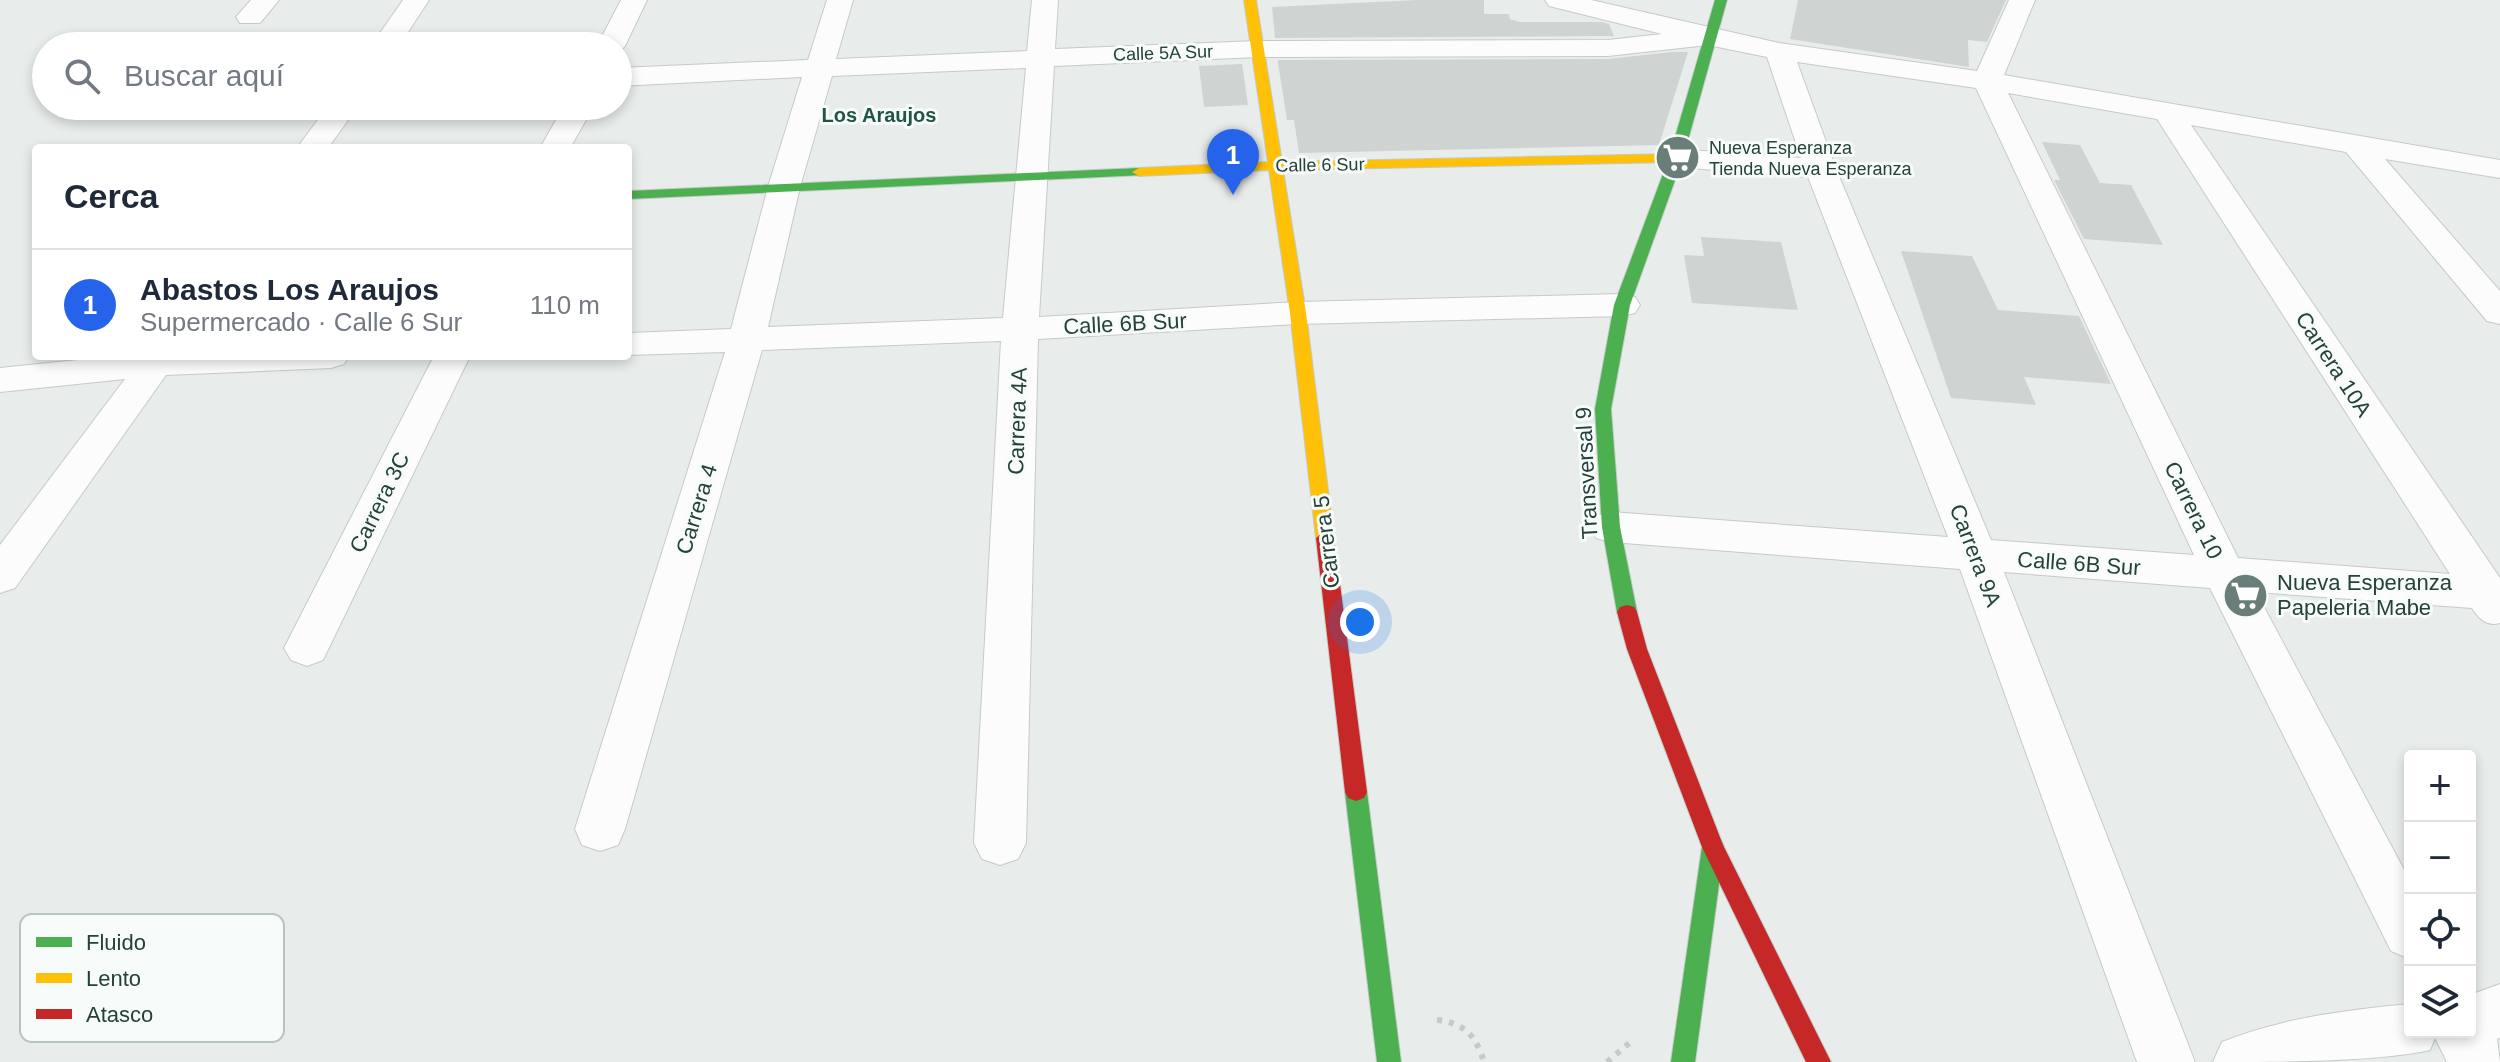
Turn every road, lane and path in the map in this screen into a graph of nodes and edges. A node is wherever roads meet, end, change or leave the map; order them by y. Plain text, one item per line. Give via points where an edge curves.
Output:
1 (416, 0) edge
2 (634, 0) edge
3 (840, 0) edge
4 (1045, 0) edge
5 (1250, 0) edge
6 (1558, 0) edge
7 (1721, 0) edge
8 (2022, 0) edge
9 (394, 32) edge
10 (618, 32) edge
11 (1708, 37) junction
12 (1258, 49) junction
13 (1779, 51) junction
14 (1040, 57) junction
15 (822, 67) junction
16 (632, 76) edge
17 (1987, 81) junction
18 (2167, 112) junction
19 (333, 120) edge
20 (571, 120) edge
21 (2355, 143) junction
22 (315, 144) edge
23 (557, 144) edge
24 (1676, 158) junction
25 (1277, 166) junction
26 (1820, 169) junction
27 (2500, 169) edge
28 (1034, 176) junction
29 (784, 187) junction
30 (632, 195) edge
31 (1622, 305) junction
32 (1298, 313) junction
33 (2500, 313) edge
34 (1020, 329) junction
35 (747, 339) junction
36 (632, 344) edge
37 (158, 360) edge
38 (450, 360) edge
39 (0, 380) edge
40 (1611, 527) junction
41 (1977, 557) junction
42 (2224, 573) junction
43 (0, 577) edge
44 (2495, 601) edge
45 (307, 648) dead end
46 (600, 829) dead end
47 (1000, 843) dead end
48 (1713, 847) junction
49 (2404, 922) edge
50 (1384, 1021) junction
51 (2404, 1032) edge
52 (1389, 1062) edge
53 (1484, 1062) edge
54 (1683, 1062) edge
55 (1819, 1062) edge
56 (2166, 1062) edge
57 (2242, 1062) edge

1 - 9 street
2 - 10 street
3 - 15 street
4 - 14 street, Carrera 4A
5 - 12 street, Carrera 5
6 - 11 street
7 - 11 street, Transversal 9
8 - 17 street
11 - 12 street, Calle 5A Sur via 1608,48
11 - 13 street
11 - 24 street, Transversal 9
12 - 14 street, Calle 5A Sur
12 - 25 street, Carrera 5
13 - 17 street
13 - 26 street, Carrera 9A
14 - 15 street, Calle 5A Sur
14 - 28 street, Carrera 4A
15 - 16 street, Calle 5A Sur
15 - 29 street
17 - 18 street
17 - 42 street, Carrera 10
18 - 21 street
18 - 44 street, Carrera 10A
19 - 22 street
20 - 23 street
21 - 27 street
21 - 33 street
24 - 25 street, Calle 6 Sur
24 - 26 street, Calle 6 Sur
24 - 31 street, Transversal 9
25 - 28 street, Calle 6 Sur
25 - 32 street, Carrera 5
26 - 41 street, Carrera 9A
28 - 29 street, Calle 6 Sur
28 - 34 street, Carrera 4A
29 - 30 street, Calle 6 Sur
29 - 35 street, Carrera 4
31 - 32 street, Calle 6B Sur
31 - 40 street, Transversal 9 via 1603,409
32 - 34 street, Calle 6B Sur
32 - 50 street, Carrera 5
34 - 35 street, Calle 6B Sur
34 - 47 street, Carrera 4A
35 - 36 street, Calle 6B Sur
35 - 46 street, Carrera 4
37 - 39 street
37 - 43 street
38 - 45 street, Carrera 3C
40 - 41 street, Calle 6B Sur
40 - 48 street, Transversal 9 via 1637,649
41 - 42 street, Calle 6B Sur
41 - 56 street, Carrera 9A
42 - 44 street, Calle 6B Sur
42 - 49 street, Carrera 10
48 - 54 street, Transversal 9
48 - 55 street, Transversal 9
50 - 52 street, Carrera 5
50 - 53 path via 1460,1023 1476,1037
51 - 57 street via 2344,1038

